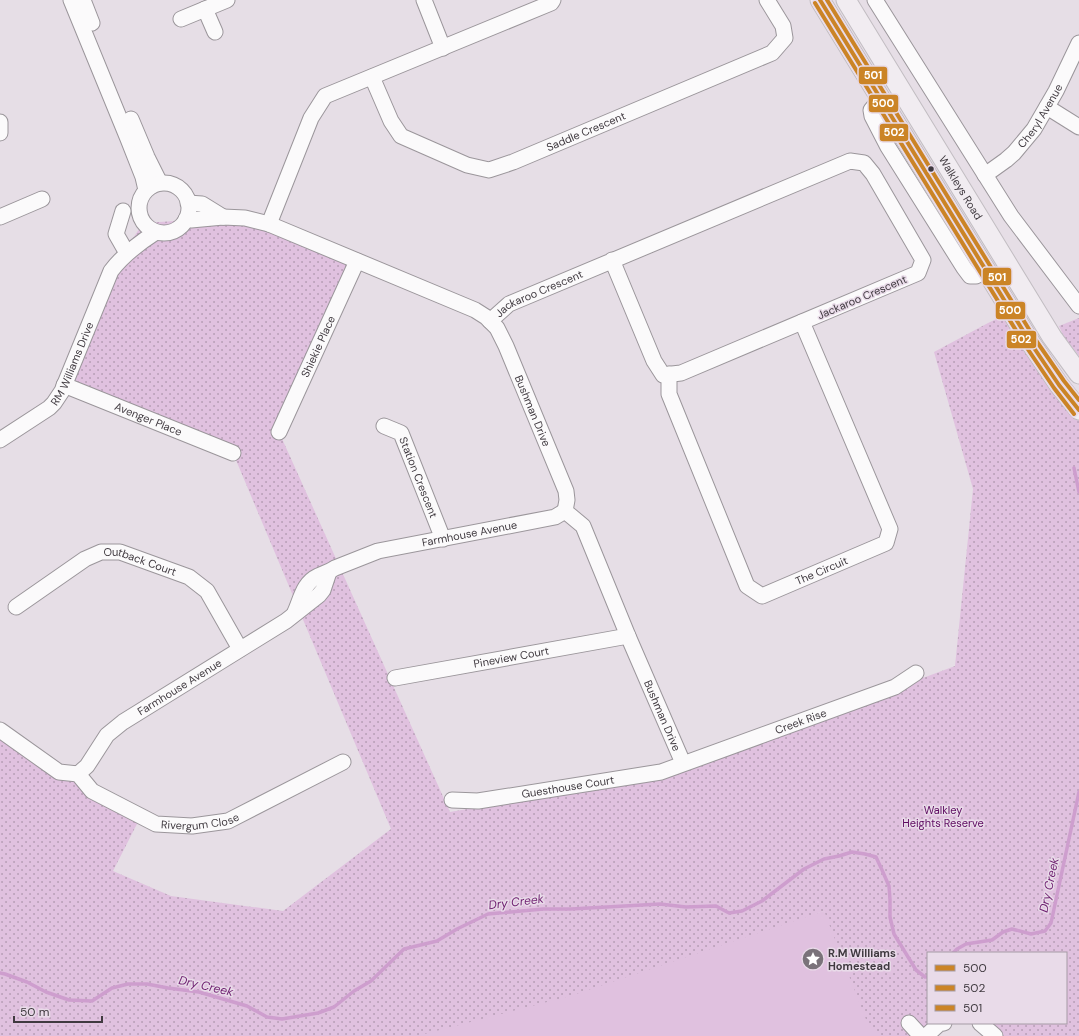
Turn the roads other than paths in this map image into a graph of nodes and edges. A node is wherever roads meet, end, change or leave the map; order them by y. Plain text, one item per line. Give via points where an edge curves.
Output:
1 (71, 0) edge
2 (83, 0) edge
3 (227, 0) edge
4 (424, 0) edge
5 (553, 0) edge
6 (767, 0) edge
7 (820, 0) edge
8 (846, 0) edge
9 (875, 0) edge
10 (205, 9) junction
11 (181, 19) dead end
12 (215, 32) dead end
13 (1079, 43) edge
14 (443, 48) junction
15 (372, 77) junction
16 (1047, 108) junction
17 (0, 122) edge
18 (1079, 127) edge
19 (0, 133) edge
20 (985, 175) junction
21 (153, 186) junction
22 (42, 198) dead end
23 (188, 203) junction
24 (123, 211) dead end
25 (0, 217) edge
26 (223, 217) junction
27 (186, 219) junction
28 (143, 223) junction
29 (269, 224) junction
30 (156, 232) junction
31 (124, 248) junction
32 (612, 260) junction
33 (357, 261) junction
34 (116, 264) junction
35 (1079, 306) edge
36 (490, 321) junction
37 (802, 322) junction
38 (669, 374) junction
39 (1079, 374) edge
40 (64, 385) junction
41 (1079, 410) edge
42 (384, 426) dead end
43 (279, 432) dead end
44 (0, 440) edge
45 (233, 453) dead end
46 (565, 511) junction
47 (443, 539) junction
48 (16, 607) dead end
49 (628, 636) junction
50 (240, 649) junction
51 (916, 673) dead end
52 (395, 678) dead end
53 (0, 731) edge
54 (344, 762) dead end
55 (683, 763) junction
56 (78, 774) junction
57 (452, 800) dead end
58 (909, 1023) dead end
59 (939, 1024) edge
60 (981, 1024) edge
61 (921, 1036) edge
62 (926, 1036) edge
63 (995, 1036) edge

1 - 21 street via 143,177
2 - 21 street via 153,171
3 - 10 street
4 - 14 street
5 - 14 street via 550,4
6 - 15 street, Saddle Crescent via 783,26 785,38 772,53 489,170 467,165 400,136
7 - 41 main road, Walkleys Road via 1030,342
8 - 39 main road, Walkleys Road via 1052,337
9 - 20 street
10 - 11 street
10 - 12 street
13 - 16 street, Cheryl Avenue
14 - 15 street
15 - 29 street via 325,96 311,118
16 - 18 street
16 - 20 street, Cheryl Avenue via 1025,141 1006,160
17 - 19 street
20 - 35 street via 1011,216
21 - 23 street via 170,184 180,189
21 - 28 street via 139,203 138,210
22 - 25 street
23 - 26 street, Bushman Drive via 202,204
23 - 27 street
24 - 31 street via 116,234
26 - 27 street, Bushman Drive
26 - 29 street, Bushman Drive via 245,218
27 - 30 street via 172,232
28 - 30 street
28 - 31 street, RM Williams Drive
29 - 33 street, Bushman Drive
30 - 34 street, RM Williams Drive via 134,246
31 - 34 street, RM Williams Drive
32 - 36 street, Jackaroo Crescent via 509,304
32 - 37 street, Jackaroo Crescent via 850,161 864,163 923,260 918,273
32 - 38 street via 654,361 663,375
33 - 36 street, Bushman Drive via 475,310
33 - 43 street, Shiekie Place
34 - 40 street, RM Williams Drive
36 - 46 street, Bushman Drive via 497,328 506,346 566,491 568,500
37 - 38 street, Jackaroo Crescent via 681,373
37 - 38 street, The Circuit via 890,529 886,543 762,596 747,586 669,394
40 - 44 street, RM Williams Drive via 59,397 49,408
40 - 45 street, Avenger Place
42 - 47 street, Station Crescent via 401,432
46 - 47 street, Farmhouse Avenue via 556,517
46 - 49 street, Bushman Drive via 583,526
47 - 50 street, Farmhouse Avenue via 378,551 335,568 329,572 318,595 286,621
48 - 50 street, Outback Court via 85,559 101,552 120,552 189,577 207,591
49 - 52 street, Pineview Court
49 - 55 street, Bushman Drive
50 - 56 street, Farmhouse Avenue via 122,722 107,735 87,766
51 - 55 street, Creek Rise via 895,687
53 - 56 street via 59,772
54 - 56 street, Rivergum Close via 228,821 192,826 156,824 92,791
55 - 57 street, Guesthouse Court via 661,772 478,801
58 - 61 street
59 - 62 street
60 - 63 street

